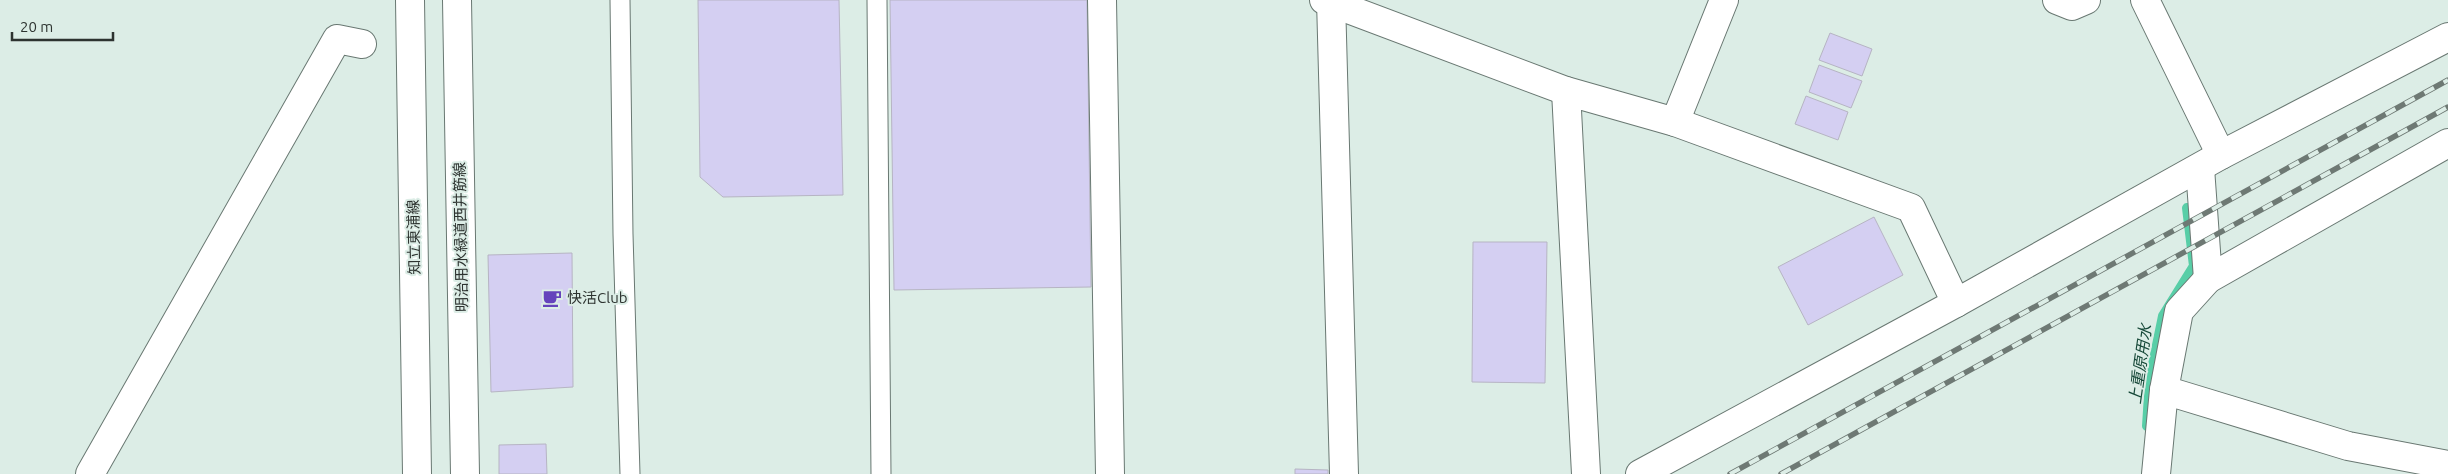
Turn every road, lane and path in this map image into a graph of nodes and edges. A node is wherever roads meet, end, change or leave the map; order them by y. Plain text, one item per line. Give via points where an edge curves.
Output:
1 (410, 0) edge
2 (457, 0) edge
3 (620, 0) edge
4 (877, 0) edge
5 (1102, 0) edge
6 (1724, 0) edge
7 (2057, 0) edge
8 (2086, 0) edge
9 (2145, 0) edge
10 (1329, 1) edge
11 (2448, 37) edge
12 (362, 44) dead end
13 (1566, 91) junction
14 (1675, 122) junction
15 (2448, 143) edge
16 (2211, 161) junction
17 (2208, 279) junction
18 (1956, 303) junction
19 (2164, 390) junction
20 (2448, 465) edge
21 (90, 474) edge
22 (417, 474) edge
23 (465, 474) edge
24 (630, 474) edge
25 (881, 474) edge
26 (1110, 474) edge
27 (1344, 474) edge
28 (1586, 474) edge
29 (1640, 474) edge
30 (2156, 474) edge

1 - 22 street, 知立東浦線
2 - 23 street, 明治用水緑道西井筋線
3 - 24 lane via 622,234
4 - 25 lane
5 - 26 street
6 - 14 street
7 - 8 street via 2072,6
9 - 16 street
10 - 13 street
10 - 27 street
11 - 16 street
12 - 21 street via 337,39
13 - 14 street
13 - 28 street
14 - 18 street via 1911,208
15 - 17 street
16 - 17 street
16 - 18 street
17 - 19 street via 2179,311
18 - 29 street
19 - 20 street via 2348,446
19 - 30 street

